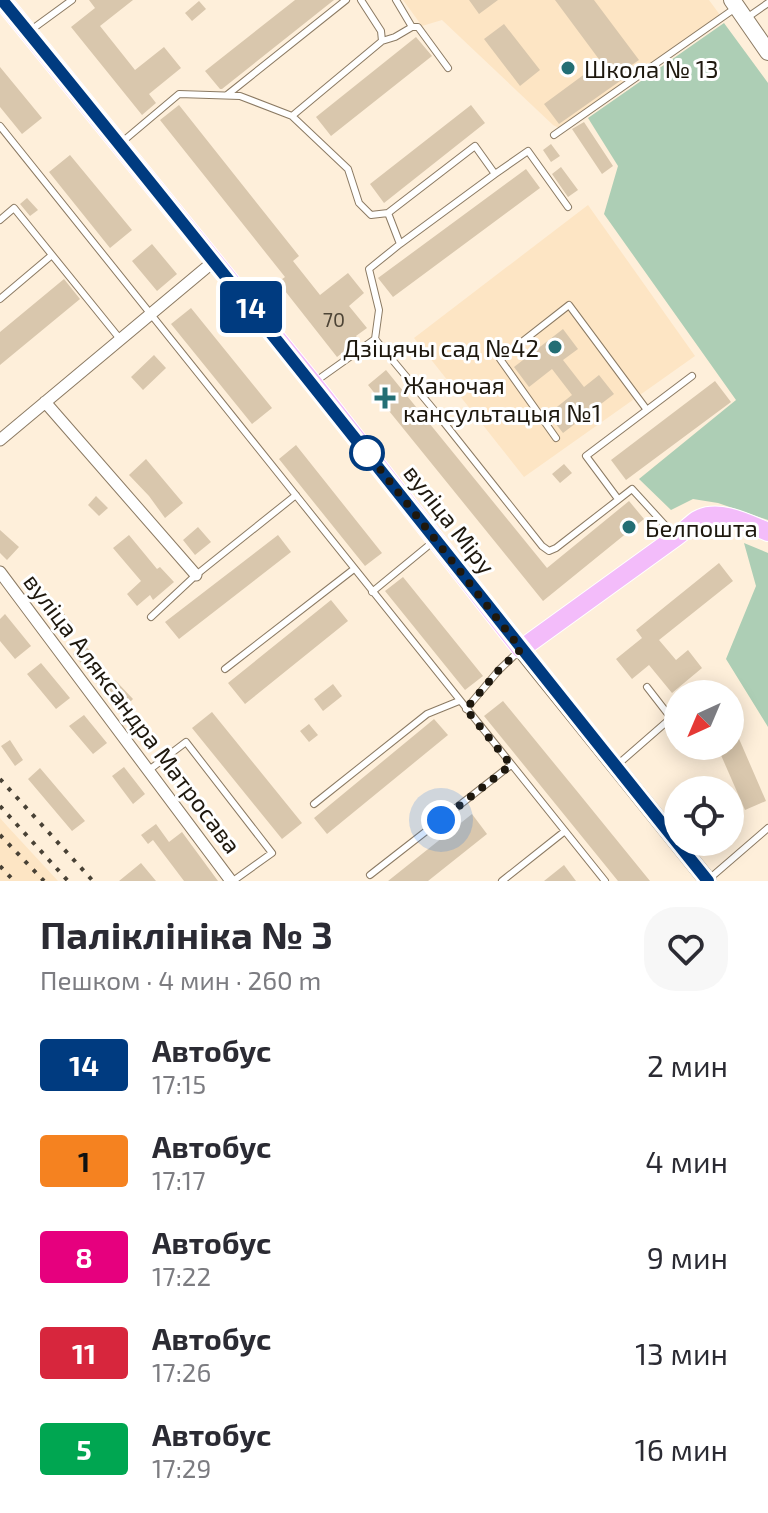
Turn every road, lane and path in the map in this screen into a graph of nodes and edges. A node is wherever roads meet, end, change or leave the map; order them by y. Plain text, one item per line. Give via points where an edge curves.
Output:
1 (2, 0) edge
2 (72, 0) edge
3 (346, 0) edge
4 (361, 0) edge
5 (396, 0) edge
6 (768, 3) edge
7 (738, 9) edge
8 (412, 27) junction
9 (29, 32) junction
10 (382, 41) junction
11 (768, 52) edge
12 (448, 68) dead end
13 (227, 95) junction
14 (292, 116) junction
15 (0, 126) edge
16 (554, 135) dead end
17 (119, 145) junction
18 (495, 174) junction
19 (568, 207) dead end
20 (388, 213) junction
21 (0, 220) edge
22 (400, 244) junction
23 (52, 255) junction
24 (213, 262) junction
25 (0, 299) edge
26 (152, 313) junction
27 (120, 339) junction
28 (375, 339) junction
29 (692, 376) dead end
30 (313, 383) junction
31 (45, 402) junction
32 (647, 410) junction
33 (556, 438) dead end
34 (0, 440) edge
35 (296, 495) junction
36 (618, 499) junction
37 (768, 532) edge
38 (676, 537) junction
39 (436, 540) junction
40 (354, 569) junction
41 (0, 572) edge
42 (196, 575) junction
43 (372, 592) junction
44 (151, 617) dead end
45 (521, 649) junction
46 (225, 669) dead end
47 (647, 687) dead end
48 (459, 701) junction
49 (466, 709) junction
50 (511, 765) junction
51 (616, 766) junction
52 (149, 770) junction
53 (314, 804) dead end
54 (768, 828) edge
55 (565, 831) junction
56 (370, 875) dead end
57 (232, 881) edge
58 (502, 881) edge
59 (605, 881) edge
60 (707, 881) edge

1 - 9 main road, вуліца Міру
2 - 9 lane
3 - 13 lane
4 - 10 lane
5 - 8 lane
6 - 7 lane
7 - 11 street
7 - 16 lane
8 - 10 lane
8 - 12 lane via 418,27
9 - 17 main road, вуліца Міру
10 - 14 lane
13 - 14 lane
13 - 17 lane via 179,94
14 - 20 lane via 348,169 359,203 371,215
15 - 26 lane
17 - 24 main road, вуліца Міру
18 - 19 lane via 528,151
18 - 20 lane via 475,146
18 - 22 lane
20 - 22 lane
21 - 23 lane via 14,208
22 - 28 lane via 369,269 379,310
23 - 25 lane
23 - 27 lane
24 - 26 street
24 - 30 main road, вуліца Міру
26 - 27 street
26 - 35 lane
27 - 31 street
28 - 30 lane
28 - 36 lane via 549,551
29 - 32 lane
30 - 39 main road, вуліца Міру
31 - 34 street
31 - 42 street
32 - 33 lane via 569,305 500,359
32 - 36 lane via 586,456
35 - 40 lane
35 - 42 lane
36 - 38 lane via 632,489
37 - 38 main road via 716,515 699,519
38 - 45 main road
39 - 43 lane
39 - 45 main road, вуліца Міру
40 - 43 lane
40 - 46 lane
41 - 52 street, вуліца Аляксандра Матросава
42 - 44 lane
43 - 48 lane
45 - 49 lane
45 - 51 street, вуліца Міру
47 - 51 lane via 671,718
48 - 49 lane
48 - 53 lane via 427,714
49 - 50 lane
50 - 55 lane
50 - 56 lane
51 - 60 street, вуліца Міру
52 - 57 street, вуліца Аляксандра Матросава
52 - 57 lane via 186,742 272,853
54 - 60 lane
55 - 58 lane
55 - 59 lane

